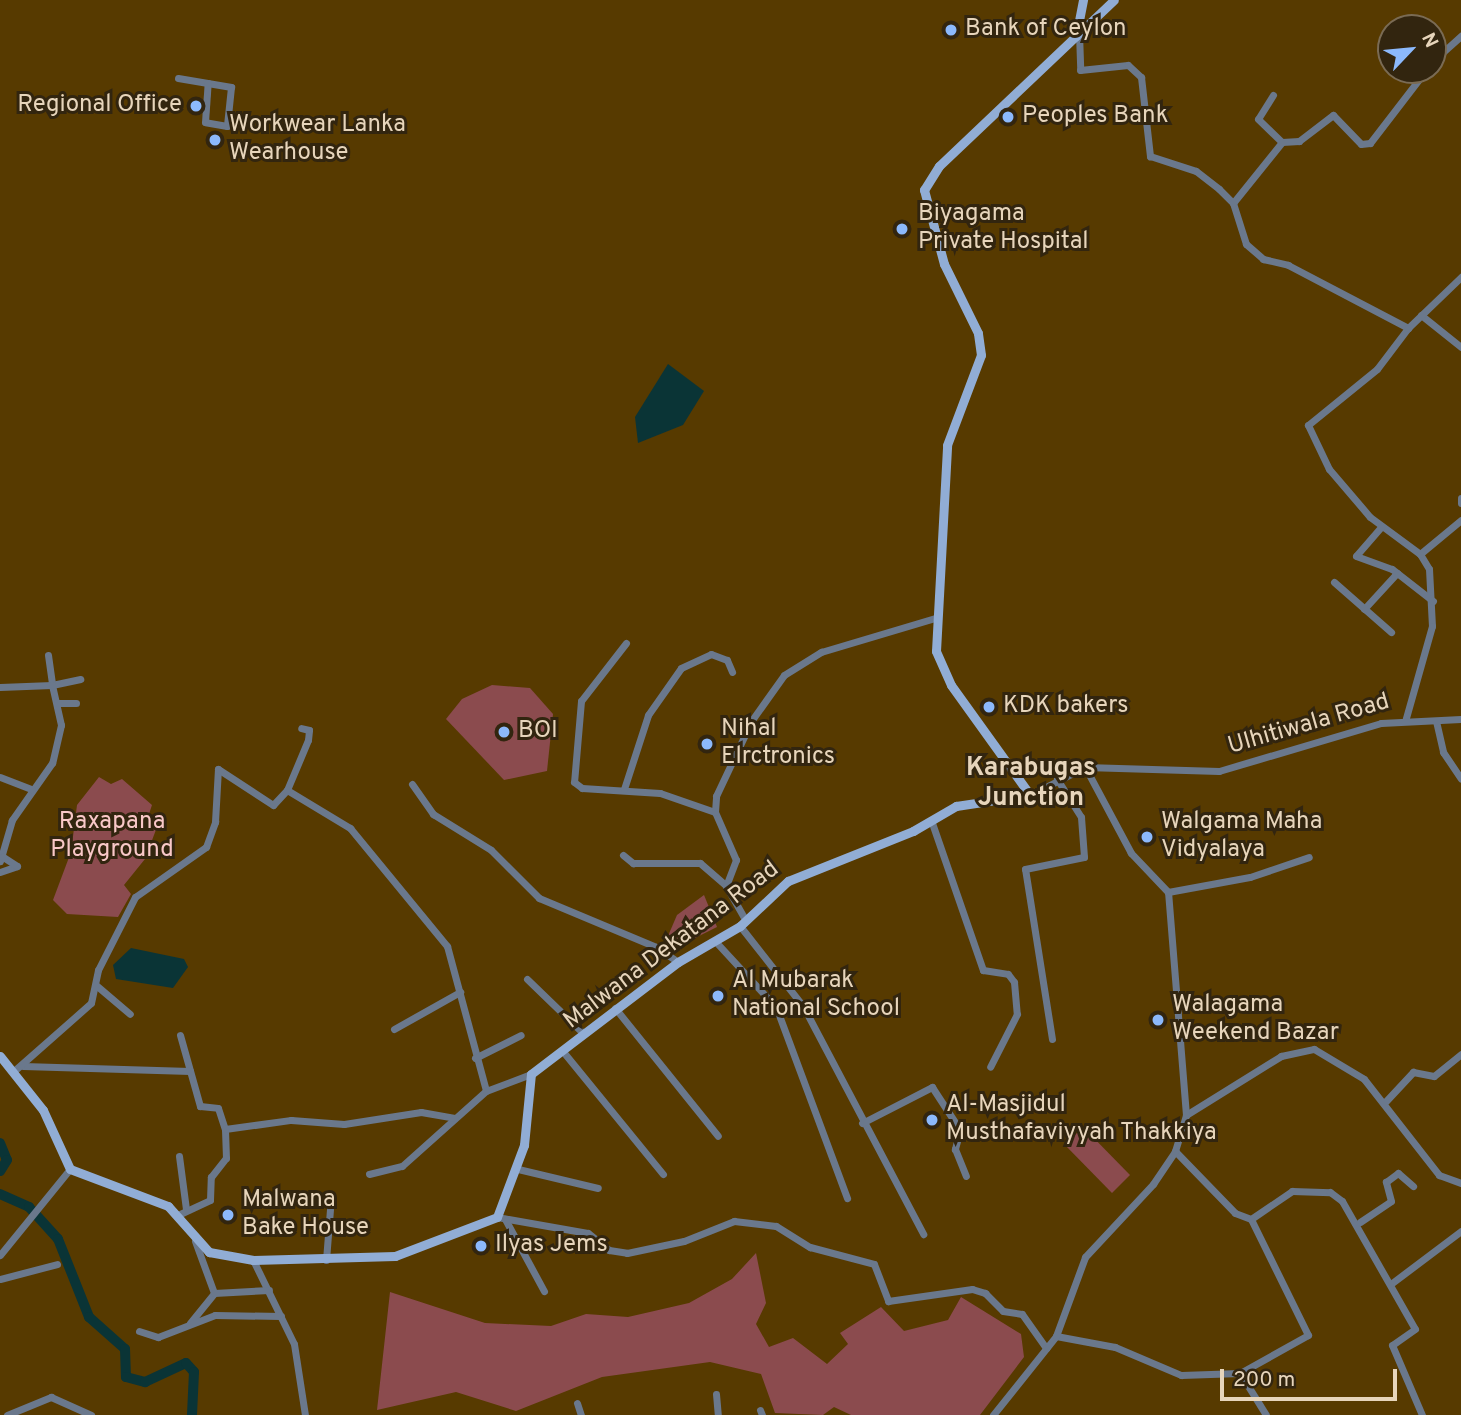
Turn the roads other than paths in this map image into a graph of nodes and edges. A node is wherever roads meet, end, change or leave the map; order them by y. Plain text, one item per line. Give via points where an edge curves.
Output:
1 (1083, 0) edge
2 (1114, 0) edge
3 (1077, 35) junction
4 (1461, 36) edge
5 (1447, 48) edge
6 (178, 78) dead end
7 (208, 83) junction
8 (1415, 84) edge
9 (1273, 95) dead end
10 (1282, 142) junction
11 (1233, 203) junction
12 (1461, 277) edge
13 (1421, 315) junction
14 (1408, 328) junction
15 (1461, 346) edge
16 (1461, 498) edge
17 (1461, 503) edge
18 (1461, 520) edge
19 (1381, 527) junction
20 (1420, 554) junction
21 (1397, 573) junction
22 (1334, 582) dead end
23 (1433, 601) junction
24 (1364, 609) junction
25 (935, 618) junction
26 (1391, 632) dead end
27 (626, 643) dead end
28 (48, 656) dead end
29 (732, 672) dead end
30 (80, 679) dead end
31 (52, 685) junction
32 (0, 687) edge
33 (57, 703) junction
34 (76, 704) dead end
35 (1406, 718) junction
36 (1461, 719) edge
37 (1436, 721) junction
38 (301, 727) dead end
39 (1085, 766) junction
40 (0, 777) edge
41 (1057, 779) junction
42 (1461, 779) edge
43 (412, 784) dead end
44 (32, 789) junction
45 (624, 789) junction
46 (287, 790) junction
47 (1030, 795) junction
48 (715, 811) junction
49 (931, 820) junction
50 (623, 855) dead end
51 (1309, 857) dead end
52 (2, 859) edge
53 (0, 872) edge
54 (726, 886) junction
55 (1168, 892) junction
56 (743, 924) junction
57 (715, 941) junction
58 (678, 962) junction
59 (527, 979) dead end
60 (97, 986) junction
61 (460, 992) junction
62 (615, 1008) junction
63 (130, 1014) dead end
64 (394, 1028) dead end
65 (583, 1033) junction
66 (180, 1035) dead end
67 (521, 1035) dead end
68 (1052, 1039) dead end
69 (565, 1054) junction
70 (1461, 1054) edge
71 (475, 1058) junction
72 (2, 1062) edge
73 (990, 1067) dead end
74 (19, 1068) junction
75 (190, 1071) junction
76 (531, 1074) junction
77 (486, 1091) junction
78 (1386, 1101) junction
79 (1186, 1115) junction
80 (454, 1118) junction
81 (862, 1123) junction
82 (225, 1129) junction
83 (718, 1136) dead end
84 (1175, 1151) junction
85 (179, 1156) dead end
86 (70, 1169) junction
87 (518, 1169) junction
88 (369, 1174) dead end
89 (663, 1174) dead end
90 (966, 1176) dead end
91 (1461, 1183) edge
92 (1413, 1186) dead end
93 (598, 1188) dead end
94 (847, 1198) dead end
95 (330, 1209) dead end
96 (183, 1211) junction
97 (501, 1218) junction
98 (1251, 1219) junction
99 (1360, 1222) junction
100 (1461, 1231) edge
101 (923, 1234) dead end
102 (195, 1241) junction
103 (0, 1255) edge
104 (253, 1260) junction
105 (326, 1261) junction
106 (57, 1264) dead end
107 (0, 1279) edge
108 (1392, 1283) junction
109 (269, 1290) junction
110 (544, 1290) dead end
111 (214, 1293) junction
112 (281, 1316) junction
113 (189, 1324) junction
114 (139, 1331) dead end
115 (1056, 1336) junction
116 (1046, 1348) junction
117 (1240, 1373) junction
118 (716, 1394) dead end
119 (578, 1403) dead end
120 (0, 1407) edge
121 (6, 1415) edge
122 (91, 1415) edge
123 (306, 1415) edge
124 (581, 1415) edge
125 (719, 1415) edge
126 (993, 1415) edge
127 (1266, 1415) edge
128 (1422, 1415) edge

1 - 3 main road
2 - 3 main road
3 - 11 street via 1080,69 1128,65 1141,77 1155,163 1196,171
3 - 25 main road via 939,166 924,190 944,264 978,333 981,355 947,445
4 - 5 street
6 - 7 street
7 - 7 street via 231,87 227,126 205,122
8 - 10 street via 1367,145 1333,115 1299,141
9 - 10 street via 1258,119
10 - 11 street
11 - 14 street via 1246,244 1263,259 1288,265
12 - 13 street
13 - 14 street
13 - 15 street
14 - 19 street via 1377,369 1308,425 1329,470
16 - 17 street
18 - 20 street
19 - 20 street
19 - 21 street via 1355,553
20 - 23 street via 1429,569
21 - 23 street
21 - 24 street
22 - 24 street
23 - 35 street via 1427,650
24 - 26 street
25 - 47 main road via 936,651 951,685
25 - 48 street via 821,652 784,675 752,720
27 - 45 street via 581,701 573,773 582,788
28 - 31 street
29 - 45 street via 727,660 711,654 681,668 648,715
30 - 31 street
31 - 32 street
31 - 33 street
33 - 34 street
33 - 44 street via 60,743
35 - 37 street, Ulhitiwala Road
35 - 39 street, Ulhitiwala Road via 1219,771
36 - 37 street, Ulhitiwala Road
37 - 42 street via 1443,752
38 - 46 street via 309,730 308,740
39 - 41 street, Malwana Dekatana Road
39 - 55 street via 1131,853
40 - 44 street via 17,778
41 - 47 street, Malwana Dekatana Road
41 - 68 street via 1081,817 1084,857 1025,869
43 - 58 street via 433,814 491,850 539,898 656,947
44 - 52 street via 12,820
45 - 48 street
46 - 60 street via 268,804 218,769 211,839 135,897 98,970
46 - 61 street via 350,828 379,856 447,946
47 - 49 main road, Malwana Dekatana Road via 965,804
48 - 54 street via 736,860
49 - 56 main road, Malwana Dekatana Road via 788,881
49 - 73 street via 983,970 1008,974 1014,982 1017,1014
50 - 54 street via 633,863 700,863
51 - 55 street via 1250,877
52 - 53 street via 17,866
54 - 56 street
55 - 79 street
56 - 57 main road, Malwana Dekatana Road
56 - 81 street via 803,1006
57 - 58 main road, Malwana Dekatana Road
57 - 94 street via 776,1007
58 - 62 main road, Malwana Dekatana Road
59 - 65 street
60 - 63 street
60 - 74 street via 81,1016
61 - 64 street
61 - 71 street
62 - 65 main road, Malwana Dekatana Road
62 - 83 street
65 - 69 main road, Malwana Dekatana Road
66 - 75 street
67 - 71 street
69 - 76 main road, Malwana Dekatana Road
69 - 89 street
70 - 78 street via 1434,1076 1413,1072
71 - 77 street
72 - 74 main road
74 - 75 street
74 - 86 main road
75 - 82 street via 200,1106 218,1108
76 - 77 street
76 - 87 main road
77 - 80 street
78 - 79 street via 1314,1049 1281,1056
78 - 91 street via 1439,1175
79 - 84 street
80 - 82 street via 421,1112 344,1124 290,1120
80 - 88 street via 418,1156
81 - 90 street via 932,1087 960,1130 955,1149
81 - 101 street
82 - 96 street via 226,1158 212,1177 210,1200
84 - 98 street via 1236,1213
84 - 115 street via 1153,1184 1085,1257
85 - 96 street
86 - 96 main road
86 - 103 street
87 - 93 street
87 - 97 main road
92 - 99 street via 1398,1173 1386,1182 1391,1201
95 - 105 street
96 - 102 main road
97 - 105 main road via 395,1256
97 - 110 street
97 - 116 street via 588,1233 609,1250 627,1253 684,1241 734,1221 776,1226 810,1247 874,1264 887,1301 972,1289 985,1293 1003,1311 1022,1314
98 - 99 street via 1292,1191 1312,1189 1330,1192
98 - 117 street via 1308,1335
99 - 108 street
100 - 108 street
102 - 104 main road via 226,1258
102 - 111 street
104 - 105 main road
104 - 109 street
106 - 107 street
108 - 128 street via 1415,1329 1392,1345
109 - 111 street
109 - 112 street
111 - 113 street
112 - 113 street via 215,1315
112 - 123 street via 302,1375
113 - 114 street via 159,1337
115 - 116 street
115 - 117 street via 1115,1347 1181,1375
116 - 126 street
117 - 127 street
118 - 125 street
119 - 124 street
120 - 121 street
121 - 122 street via 51,1397

